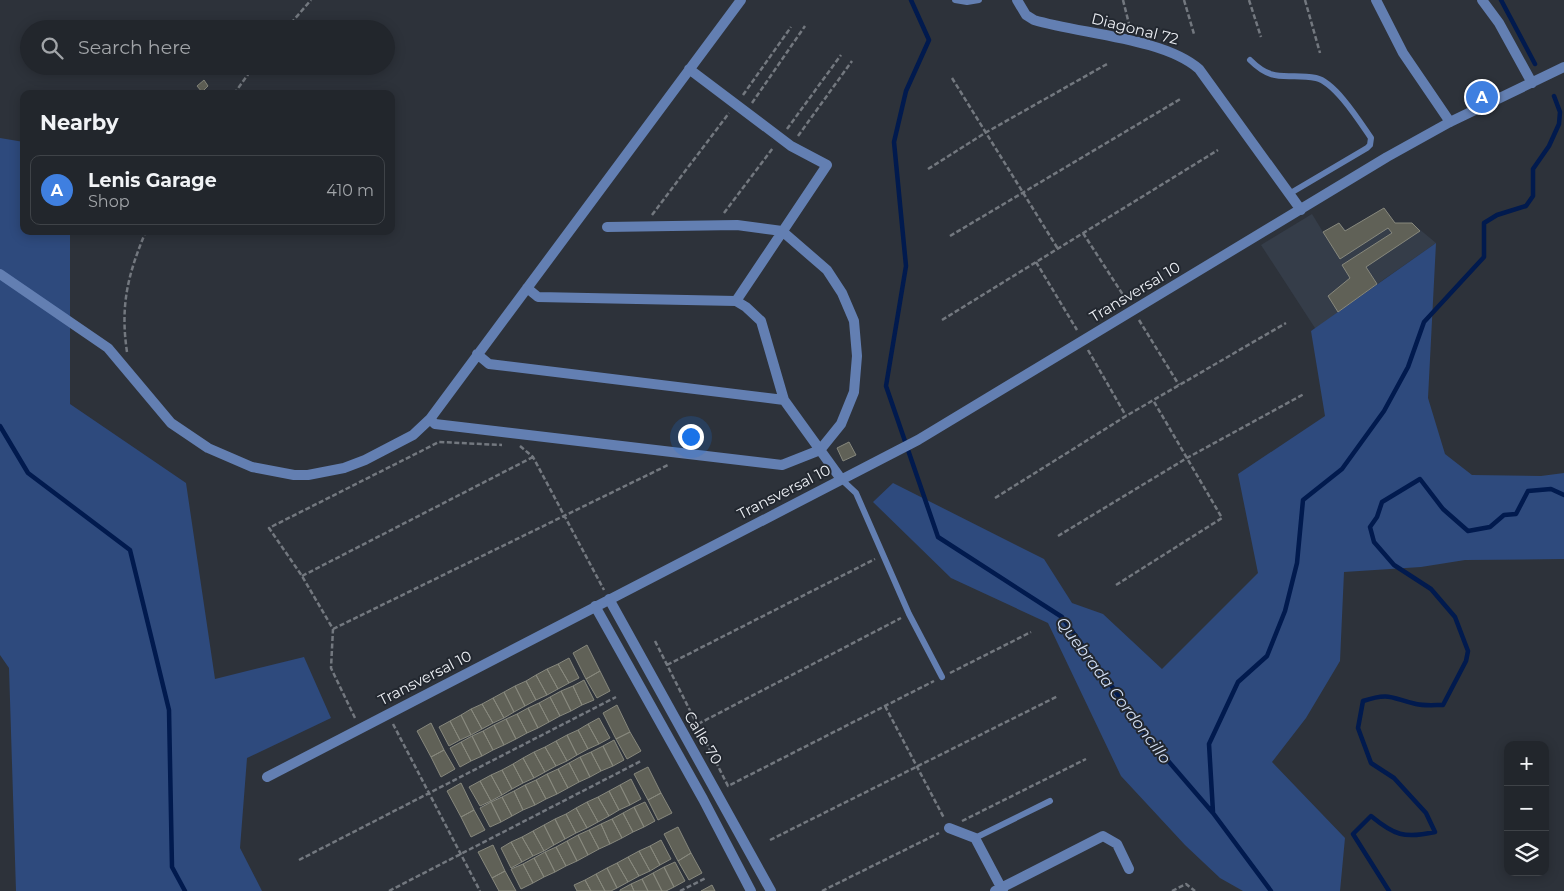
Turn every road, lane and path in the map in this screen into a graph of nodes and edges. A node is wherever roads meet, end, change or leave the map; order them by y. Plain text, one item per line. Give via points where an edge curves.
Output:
1 (311, 0) edge
2 (741, 0) edge
3 (955, 0) edge
4 (979, 0) edge
5 (1017, 0) edge
6 (1123, 0) edge
7 (1184, 0) edge
8 (1249, 0) edge
9 (1305, 0) edge
10 (1376, 0) edge
11 (1482, 0) edge
12 (294, 20) edge
13 (805, 26) dead end
14 (791, 28) dead end
15 (1194, 34) dead end
16 (1261, 37) dead end
17 (1134, 42) junction
18 (1320, 53) dead end
19 (1250, 60) dead end
20 (852, 61) dead end
21 (1107, 64) dead end
22 (1564, 67) edge
23 (689, 69) junction
24 (248, 75) edge
25 (952, 78) dead end
26 (1532, 84) junction
27 (237, 90) edge
28 (1182, 98) dead end
29 (739, 100) junction
30 (752, 103) dead end
31 (1450, 122) junction
32 (985, 133) junction
33 (791, 146) junction
34 (1218, 150) dead end
35 (928, 170) dead end
36 (1022, 192) junction
37 (1290, 194) junction
38 (1301, 210) junction
39 (644, 226) junction
40 (607, 227) dead end
41 (782, 231) junction
42 (1083, 233) junction
43 (144, 235) edge
44 (950, 236) dead end
45 (1058, 249) junction
46 (1036, 262) junction
47 (0, 274) edge
48 (527, 288) junction
49 (736, 301) junction
50 (1133, 311) junction
51 (942, 320) dead end
52 (1286, 323) dead end
53 (1083, 341) junction
54 (477, 354) junction
55 (127, 355) dead end
56 (1179, 385) junction
57 (1304, 394) dead end
58 (784, 400) junction
59 (1153, 400) junction
60 (1126, 416) junction
61 (430, 418) junction
62 (503, 445) dead end
63 (512, 446) dead end
64 (820, 450) junction
65 (533, 457) junction
66 (1187, 458) junction
67 (668, 465) dead end
68 (841, 479) junction
69 (995, 498) dead end
70 (564, 516) junction
71 (1058, 536) dead end
72 (882, 556) junction
73 (302, 576) junction
74 (1116, 584) dead end
75 (609, 600) junction
76 (595, 606) junction
77 (909, 614) junction
78 (333, 628) junction
79 (1031, 632) dead end
80 (655, 641) dead end
81 (667, 665) junction
82 (942, 677) junction
83 (1058, 696) dead end
84 (616, 697) dead end
85 (886, 706) junction
86 (388, 714) junction
87 (697, 724) junction
88 (360, 729) junction
89 (681, 733) junction
90 (1086, 759) dead end
91 (641, 761) dead end
92 (916, 767) junction
93 (268, 777) dead end
94 (430, 793) junction
95 (1050, 801) dead end
96 (949, 828) junction
97 (975, 838) junction
98 (770, 840) dead end
99 (461, 854) junction
100 (299, 860) dead end
101 (1130, 869) dead end
102 (706, 878) dead end
103 (1000, 890) edge
104 (389, 891) edge
105 (480, 891) edge
106 (680, 891) edge
107 (751, 891) edge
108 (771, 891) edge
109 (822, 891) edge
110 (1172, 891) edge
111 (1195, 891) edge

1 - 12 path
2 - 23 street
3 - 4 lane
5 - 17 street, Diagonal 72 via 1026,15 1034,20
6 - 17 path
7 - 15 path
8 - 16 path
9 - 18 path
10 - 31 street via 1403,53
11 - 26 street via 1499,23
13 - 30 path
14 - 29 path
17 - 37 street, Diagonal 72 via 1168,50 1199,69
19 - 37 lane via 1262,72 1280,77 1318,78 1332,88 1371,138 1367,148
20 - 33 path
21 - 32 path
22 - 26 street, Transversal 10
23 - 29 street
23 - 48 street
24 - 27 path
25 - 32 path
26 - 31 street, Transversal 10
28 - 36 path
29 - 33 street
29 - 39 path
31 - 38 street, Transversal 10
32 - 35 path
32 - 36 path
33 - 41 street via 827,165
34 - 42 path
36 - 44 path
36 - 45 path
37 - 38 street, Diagonal 72
38 - 50 street, Transversal 10
39 - 40 street
39 - 41 street via 737,225
41 - 49 street
41 - 64 street via 827,270 854,321 857,356 854,392 841,424
42 - 45 path
42 - 50 path
43 - 55 path via 130,268 126,287 124,323
45 - 46 path
46 - 51 path
46 - 53 path
47 - 61 street via 108,348 170,423 208,448 252,467 294,476 344,468 413,435
48 - 49 street via 538,298
48 - 54 street
49 - 58 street via 761,321
50 - 53 street, Transversal 10
50 - 56 path
52 - 56 path
53 - 60 path
53 - 68 street, Transversal 10 via 918,440
54 - 58 street via 489,364
54 - 61 street
56 - 59 path
57 - 66 path
58 - 64 street
59 - 60 path
59 - 66 path
60 - 69 path
61 - 64 street via 435,424 782,465
62 - 73 path via 439,442 269,528
63 - 65 path via 521,446
64 - 68 street
65 - 70 path
65 - 73 path
66 - 71 path
66 - 74 path via 1222,518
67 - 70 path
68 - 72 lane via 856,493
68 - 75 street, Transversal 10
70 - 75 path
70 - 78 path
72 - 77 lane
72 - 81 path
73 - 78 path
75 - 76 street, Transversal 10
75 - 89 street, Calle 70
76 - 86 street, Transversal 10
76 - 107 street, Calle 70
77 - 82 lane
77 - 87 path
78 - 88 path via 331,668
79 - 82 path
80 - 81 path
81 - 87 path
82 - 85 path
83 - 92 path
84 - 94 path
85 - 87 path via 728,786
85 - 92 path
86 - 88 street, Transversal 10
86 - 94 path
87 - 89 path
88 - 93 street, Transversal 10
89 - 108 street, Calle 70
90 - 96 path
91 - 99 path
92 - 96 path
92 - 98 path
94 - 99 path
94 - 100 path
95 - 97 lane
96 - 97 street
96 - 109 path
97 - 103 street
99 - 104 path
99 - 105 path
101 - 103 street via 1117,844 1103,836
102 - 106 path
110 - 111 path via 1186,884

